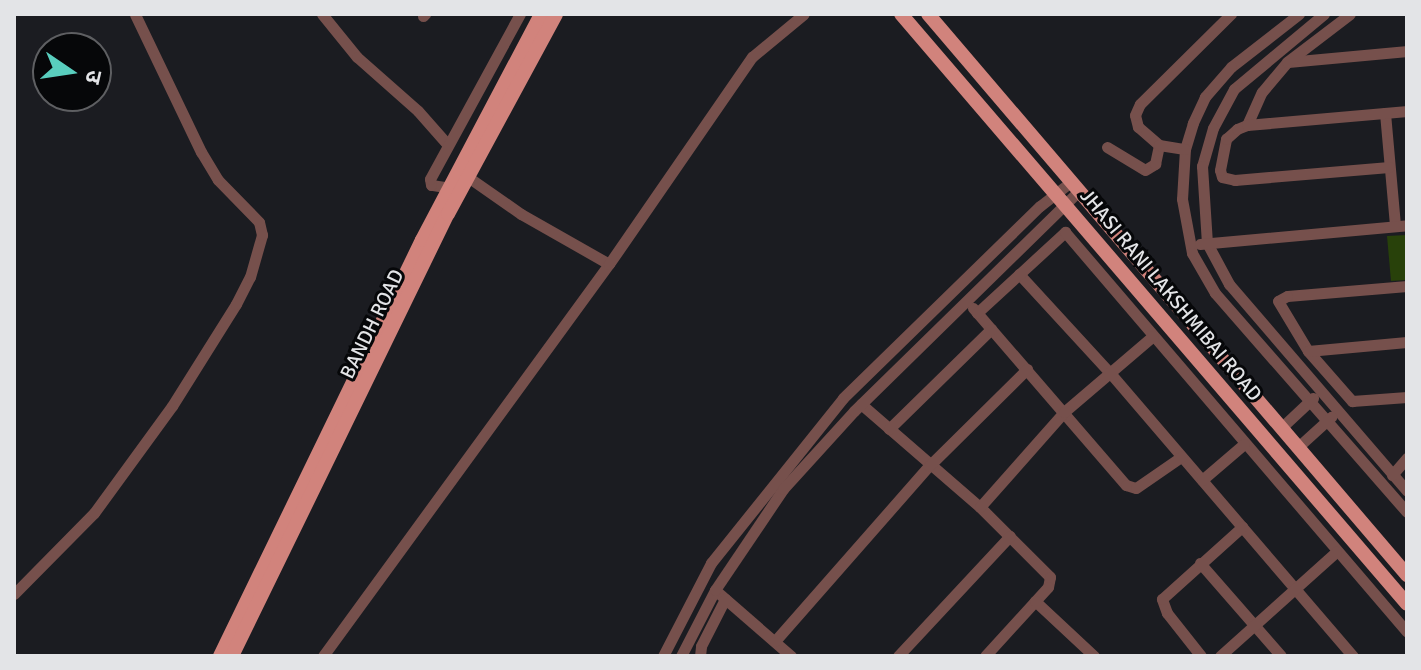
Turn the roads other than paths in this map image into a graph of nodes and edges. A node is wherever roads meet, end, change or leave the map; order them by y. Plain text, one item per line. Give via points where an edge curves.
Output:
1 (135, 14) edge
2 (322, 14) edge
3 (520, 14) edge
4 (541, 14) edge
5 (556, 14) edge
6 (804, 14) edge
7 (901, 14) edge
8 (928, 14) edge
9 (1231, 14) edge
10 (1299, 14) edge
11 (1324, 14) edge
12 (1350, 14) edge
13 (1407, 51) edge
14 (1287, 62) junction
15 (1407, 111) edge
16 (1385, 113) junction
17 (1247, 125) junction
18 (448, 145) junction
19 (1159, 145) junction
20 (1107, 147) dead end
21 (1185, 149) junction
22 (1389, 167) junction
23 (459, 185) junction
24 (1075, 187) junction
25 (1062, 198) junction
26 (1401, 226) edge
27 (1207, 243) junction
28 (1191, 245) junction
29 (609, 264) junction
30 (1019, 274) junction
31 (1407, 286) edge
32 (966, 301) junction
33 (977, 313) junction
34 (991, 329) junction
35 (1153, 336) junction
36 (1407, 342) edge
37 (1308, 351) junction
38 (1027, 369) junction
39 (1111, 374) junction
40 (1320, 391) junction
41 (1407, 397) edge
42 (1309, 402) junction
43 (861, 404) junction
44 (1337, 411) junction
45 (1064, 412) junction
46 (1326, 422) junction
47 (1281, 428) junction
48 (889, 429) junction
49 (1244, 444) junction
50 (1298, 447) junction
51 (1181, 457) junction
52 (1407, 458) edge
53 (929, 466) junction
54 (1392, 475) junction
55 (1202, 480) junction
56 (1407, 491) edge
57 (980, 507) junction
58 (1407, 512) edge
59 (1242, 527) junction
60 (1010, 536) junction
61 (1336, 552) junction
62 (1200, 563) junction
63 (1407, 575) edge
64 (1295, 589) junction
65 (715, 590) junction
66 (14, 594) edge
67 (725, 599) junction
68 (1035, 601) junction
69 (1407, 604) edge
70 (1254, 625) junction
71 (1407, 632) edge
72 (775, 641) junction
73 (665, 651) edge
74 (682, 654) edge
75 (1197, 655) edge
76 (220, 656) edge
77 (232, 656) edge
78 (323, 656) edge
79 (700, 656) edge
80 (791, 656) edge
81 (898, 656) edge
82 (985, 656) edge
83 (1094, 656) edge
84 (1220, 656) edge
85 (1281, 656) edge
86 (1353, 656) edge

1 - 66 street via 201,152 218,180 259,222 262,235 236,304 172,406 94,513
2 - 18 street via 357,57
3 - 18 street
4 - 23 main road, BANDH ROAD
5 - 23 main road, BANDH ROAD
6 - 29 street via 752,57
7 - 25 main road, JHASI RANI LAKSHMIBAI ROAD
8 - 24 main road, JHASI RANI LAKSHMIBAI ROAD
9 - 19 street via 1140,104 1135,115 1138,127
10 - 21 street via 1231,67 1205,97
11 - 27 street via 1234,89 1213,128 1202,166
12 - 14 street
13 - 14 street
14 - 17 street via 1262,92
15 - 16 street
16 - 17 street
16 - 22 street
17 - 22 street via 1231,133 1221,151 1220,170 1227,180
18 - 23 street via 429,182
19 - 20 street via 1155,164 1145,170
19 - 21 street
21 - 28 street via 1182,199
22 - 26 street
23 - 29 street
23 - 76 main road, BANDH ROAD
23 - 77 main road, BANDH ROAD
24 - 25 street
24 - 47 main road, JHASI RANI LAKSHMIBAI ROAD
25 - 32 street
25 - 69 main road, JHASI RANI LAKSHMIBAI ROAD
25 - 73 street via 1040,206 843,398 711,563
26 - 27 street
27 - 28 street
27 - 40 street via 1229,284
28 - 42 street via 1215,293
29 - 78 street
30 - 33 street
30 - 35 street via 1065,232
30 - 39 street
31 - 37 street via 1281,297 1278,306
32 - 33 street
32 - 43 street
33 - 34 street
34 - 38 street
34 - 48 street
35 - 39 street
35 - 49 street
36 - 37 street
37 - 41 street via 1352,401
38 - 45 street
38 - 53 street
39 - 45 street
39 - 51 street
40 - 42 street
40 - 44 street
42 - 46 street
42 - 47 street
43 - 48 street
43 - 65 street via 783,489
44 - 46 street
44 - 54 street
45 - 51 street via 1132,488
45 - 57 street
46 - 50 street
46 - 58 street
47 - 50 main road, JHASI RANI LAKSHMIBAI ROAD
48 - 53 street
49 - 55 street
49 - 61 street
50 - 63 main road, JHASI RANI LAKSHMIBAI ROAD
51 - 55 street
52 - 54 street
53 - 57 street
53 - 72 street
54 - 56 street
55 - 59 street
57 - 60 street
59 - 62 street
59 - 64 street
60 - 68 street via 1050,577
60 - 81 street
61 - 64 street
61 - 71 street
62 - 70 street
62 - 75 street via 1162,599
64 - 70 street
64 - 86 street
65 - 67 street
65 - 74 street
67 - 72 street
67 - 79 street
68 - 82 street
68 - 83 street
70 - 84 street
70 - 85 street
72 - 80 street
73 - 74 street

